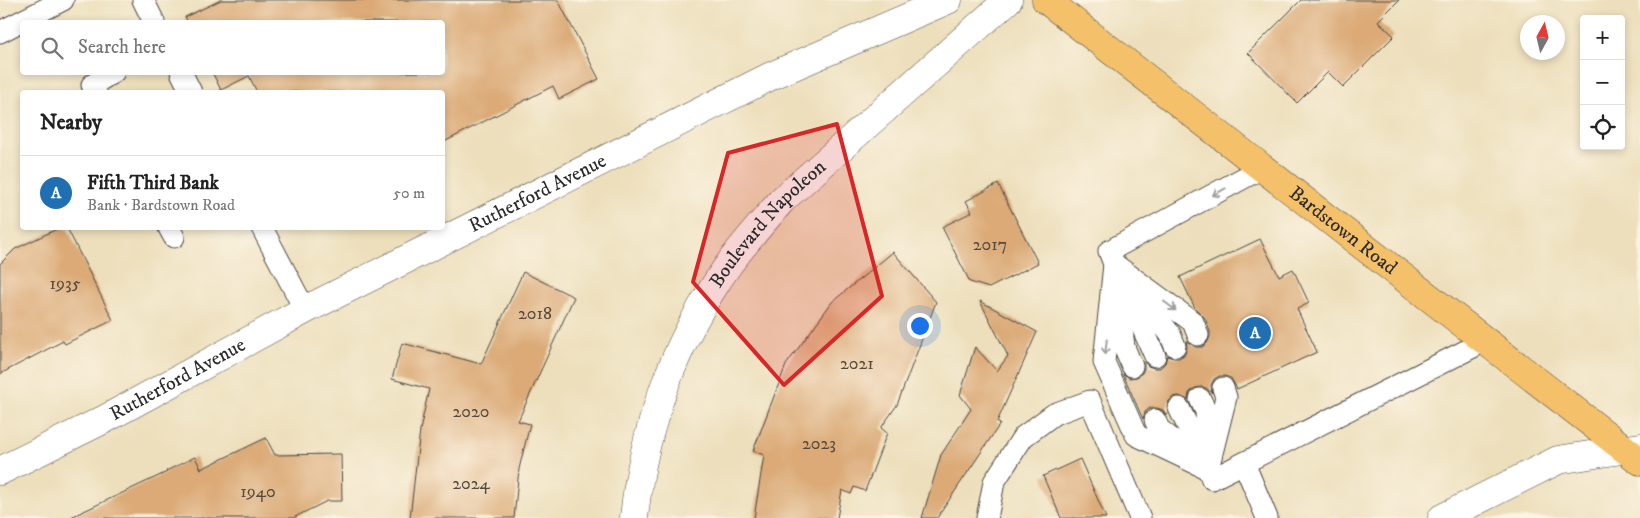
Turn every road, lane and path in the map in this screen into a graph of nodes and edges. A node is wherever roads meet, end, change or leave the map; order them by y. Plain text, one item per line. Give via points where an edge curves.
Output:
1 (63, 0) edge
2 (142, 0) edge
3 (948, 0) edge
4 (1008, 0) edge
5 (1046, 0) edge
6 (24, 20) edge
7 (153, 20) edge
8 (20, 22) edge
9 (0, 32) edge
10 (109, 75) edge
11 (182, 75) edge
12 (95, 90) edge
13 (190, 90) edge
14 (1262, 168) junction
15 (263, 230) edge
16 (1114, 264) junction
17 (306, 310) junction
18 (1198, 335) dead end
19 (1485, 341) junction
20 (1175, 346) dead end
21 (1155, 356) dead end
22 (1132, 366) dead end
23 (1222, 388) dead end
24 (1200, 399) dead end
25 (1179, 408) dead end
26 (1155, 420) dead end
27 (1635, 452) edge
28 (1244, 463) junction
29 (0, 471) edge
30 (1210, 474) junction
31 (634, 518) edge
32 (987, 518) edge
33 (1140, 518) edge
34 (1266, 518) edge
35 (1442, 518) edge

1 - 6 lane
2 - 7 lane
3 - 17 street, Rutherford Avenue via 771,76
4 - 31 street, Boulevard Napoleon via 782,200 729,265 700,310 658,401 638,482
5 - 14 main road, Bardstown Road
8 - 9 lane
10 - 12 lane via 92,85
11 - 13 lane
14 -> 16 lane via 1109,251
14 - 19 main road, Bardstown Road
15 - 17 lane
16 -> 18 lane via 1193,322
16 - 20 lane via 1170,334
16 - 21 lane
16 - 22 lane via 1124,347
16 -> 30 lane via 1104,362 1136,435
17 - 29 street, Rutherford Avenue via 105,419
19 - 27 main road, Bardstown Road
19 - 28 lane
23 - 30 lane via 1226,397
24 - 30 lane via 1206,411
25 - 30 lane
26 - 30 lane via 1160,429
27 - 35 street via 1558,460
28 - 30 lane
28 - 34 lane
32 - 33 lane via 994,482 1022,437 1054,414 1090,401

